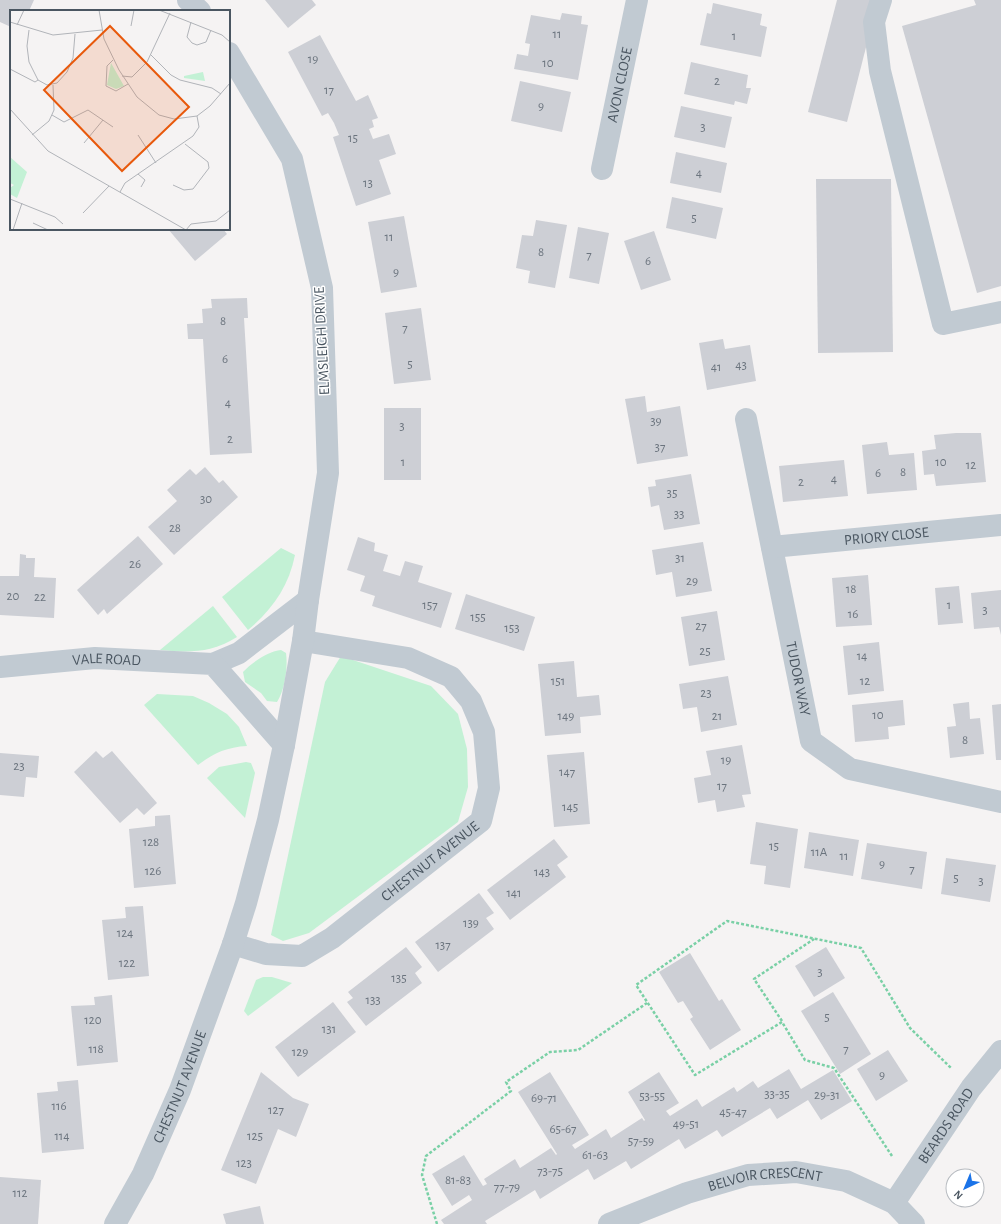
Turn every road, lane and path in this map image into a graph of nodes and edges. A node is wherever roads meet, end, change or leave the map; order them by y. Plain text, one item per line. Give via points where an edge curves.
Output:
1 (188, 0) edge
2 (637, 0) edge
3 (881, 0) edge
4 (199, 10) edge
5 (230, 55) edge
6 (602, 169) dead end
7 (1001, 312) edge
8 (746, 419) dead end
9 (1001, 525) edge
10 (772, 547) junction
11 (308, 600) junction
12 (303, 641) junction
13 (213, 664) junction
14 (0, 667) edge
15 (284, 745) junction
16 (1001, 802) edge
17 (815, 939) junction
18 (233, 944) junction
19 (647, 1003) junction
20 (782, 1022) junction
21 (1001, 1051) edge
22 (974, 1085) junction
23 (914, 1174) junction
24 (894, 1203) junction
25 (115, 1224) edge
26 (437, 1224) edge
27 (608, 1224) edge
28 (914, 1224) edge

1 - 4 street
2 - 6 street, AVON CLOSE
3 - 7 street via 874,22 880,71 943,324
5 - 11 street, ELMSLEIGH DRIVE via 292,159 322,288 328,473
8 - 10 street, TUDOR WAY
9 - 10 street, PRIORY CLOSE
10 - 16 street, TUDOR WAY via 811,741 850,770
11 - 12 street, CHESTNUT AVENUE
11 - 13 street, VALE ROAD via 239,653
12 - 15 street, CHESTNUT AVENUE
12 - 18 street, CHESTNUT AVENUE via 408,658 451,677 471,701 484,732 489,788 481,821 332,938 302,956 266,954
13 - 14 street, VALE ROAD via 95,658
13 - 15 street
15 - 18 street, CHESTNUT AVENUE via 268,820
17 - 19 path via 727,921 636,985
17 - 20 path via 754,979
17 - 22 path via 861,948 910,1028 953,1070
18 - 25 street, CHESTNUT AVENUE via 180,1090 143,1174
19 - 20 path via 695,1075
19 - 26 path via 578,1050 550,1052 506,1082 511,1091 426,1156 422,1175
20 - 23 path via 805,1060 834,1068 894,1159
21 - 22 street, BEARDS ROAD
22 - 23 street, BEARDS ROAD
23 - 24 street, BEARDS ROAD
24 - 27 street, BELVOIR CRESCENT via 846,1181 796,1172 748,1175 687,1193
24 - 28 street, BELVOIR CRESCENT

